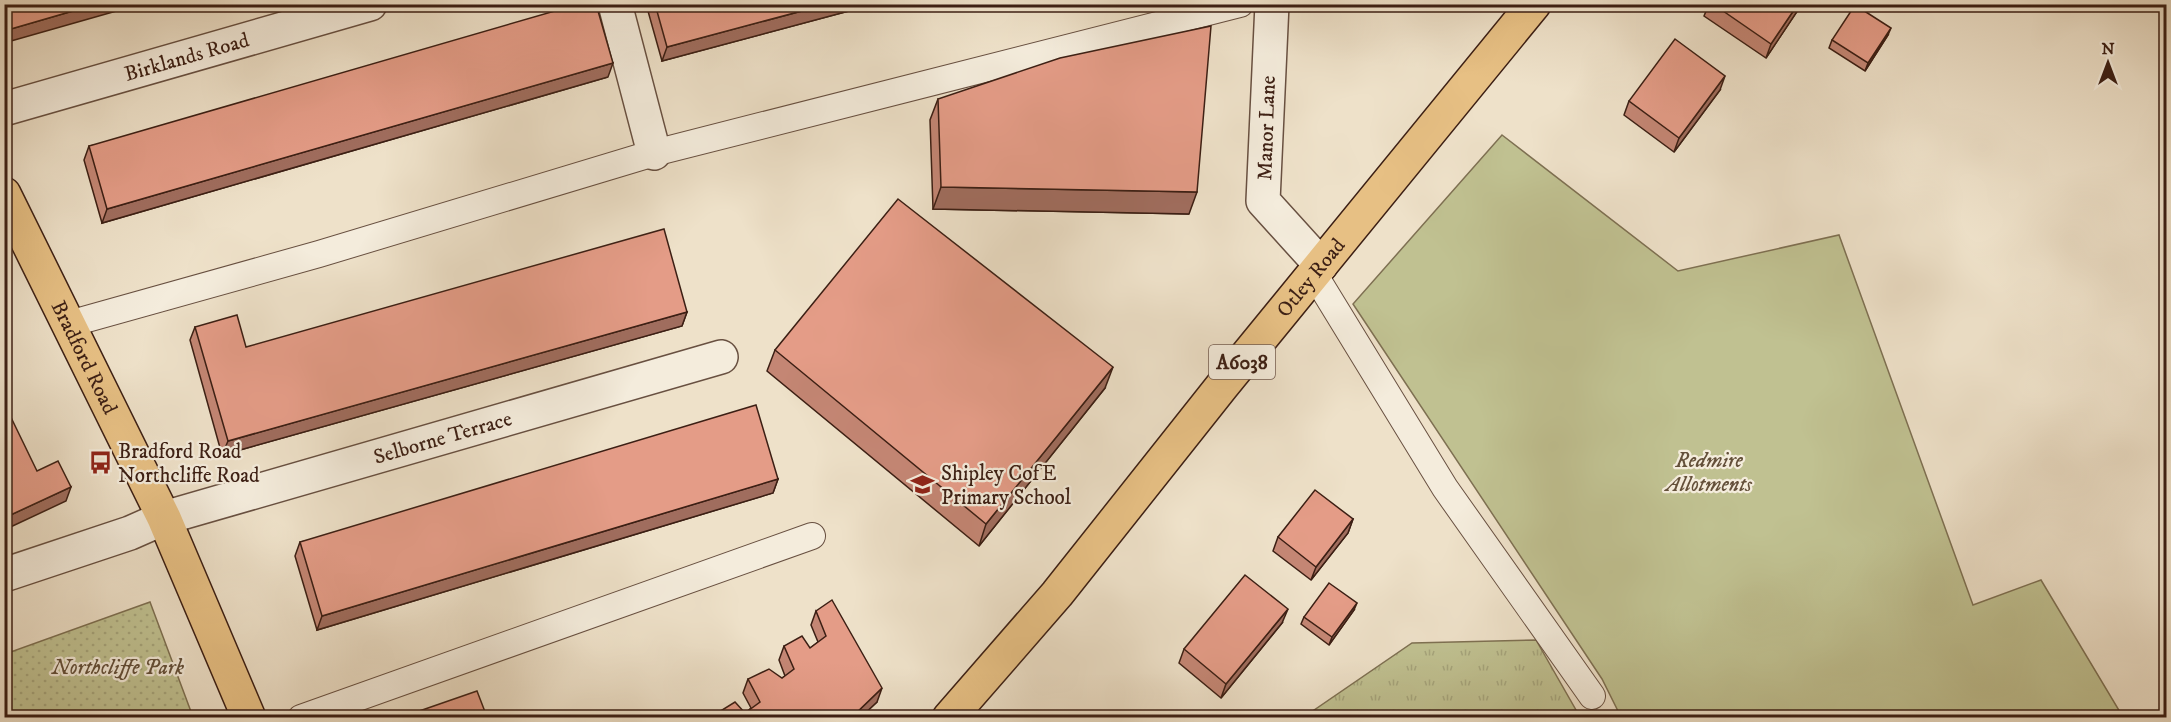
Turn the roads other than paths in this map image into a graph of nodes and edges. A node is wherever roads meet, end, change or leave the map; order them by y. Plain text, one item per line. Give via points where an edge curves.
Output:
1 (370, 4) edge
2 (615, 4) edge
3 (1240, 4) edge
4 (1272, 4) edge
5 (1534, 4) edge
6 (4, 109) edge
7 (654, 153) junction
8 (4, 194) edge
9 (1318, 269) junction
10 (69, 324) junction
11 (721, 357) dead end
12 (164, 518) junction
13 (812, 536) dead end
14 (4, 575) edge
15 (1592, 696) dead end
16 (249, 717) edge
17 (301, 717) edge
18 (949, 717) edge

1 - 6 street, Birklands Road
2 - 7 street
3 - 7 lane
4 - 9 street, Manor Lane via 1263,201
5 - 9 main road, Otley Road / A6038
7 - 10 lane
8 - 10 main road, Bradford Road
9 - 15 lane via 1445,488
9 - 18 main road, Otley Road / A6038 via 1058,594
10 - 12 main road, Bradford Road
11 - 12 street, Selborne Terrace
12 - 14 street, Selborne Terrace
12 - 16 main road, Bradford Road
13 - 17 lane

